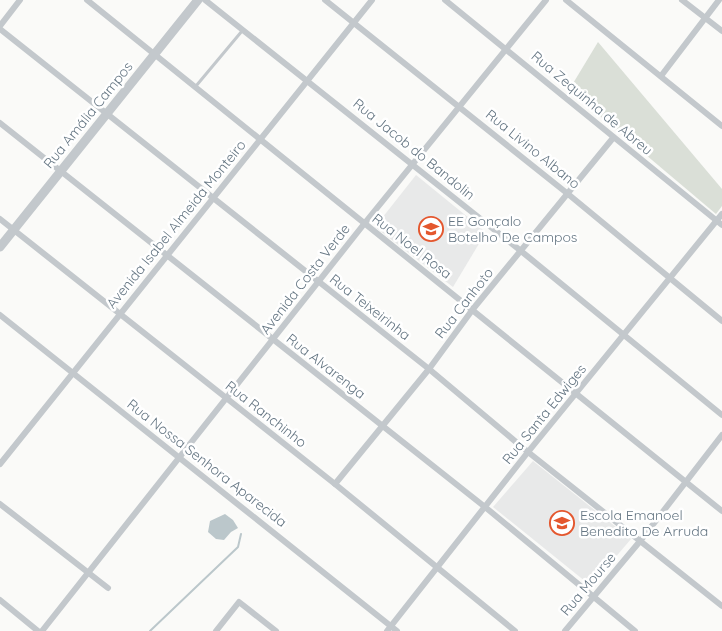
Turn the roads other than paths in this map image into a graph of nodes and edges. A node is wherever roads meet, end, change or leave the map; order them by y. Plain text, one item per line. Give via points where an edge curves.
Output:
1 (20, 0) edge
2 (87, 0) edge
3 (198, 0) edge
4 (205, 0) edge
5 (325, 0) edge
6 (372, 0) edge
7 (445, 0) edge
8 (546, 0) edge
9 (566, 0) edge
10 (682, 0) edge
11 (719, 0) edge
12 (705, 18) junction
13 (354, 22) junction
14 (0, 28) edge
15 (244, 30) junction
16 (722, 31) edge
17 (507, 49) junction
18 (156, 54) junction
19 (661, 76) junction
20 (308, 80) junction
21 (196, 86) junction
22 (459, 107) junction
23 (107, 113) junction
24 (0, 123) edge
25 (722, 126) edge
26 (261, 138) junction
27 (613, 138) junction
28 (413, 164) junction
29 (60, 170) junction
30 (568, 194) junction
31 (213, 198) junction
32 (722, 214) edge
33 (0, 219) edge
34 (719, 223) edge
35 (364, 224) junction
36 (14, 230) junction
37 (0, 247) edge
38 (521, 251) junction
39 (166, 255) junction
40 (670, 279) junction
41 (319, 282) junction
42 (473, 308) junction
43 (120, 314) junction
44 (0, 315) edge
45 (722, 321) edge
46 (624, 336) junction
47 (272, 340) junction
48 (429, 369) junction
49 (74, 373) junction
50 (577, 394) junction
51 (226, 398) junction
52 (722, 415) edge
53 (381, 426) junction
54 (722, 435) edge
55 (528, 452) junction
56 (180, 458) junction
57 (0, 464) edge
58 (685, 483) junction
59 (335, 484) junction
60 (0, 504) edge
61 (484, 508) junction
62 (722, 511) edge
63 (641, 540) junction
64 (437, 570) junction
65 (88, 573) junction
66 (108, 588) dead end
67 (593, 597) junction
68 (0, 600) edge
69 (722, 606) edge
70 (392, 629) edge
71 (40, 631) edge
72 (216, 631) edge
73 (276, 631) edge
74 (515, 631) edge
75 (565, 631) edge
76 (635, 631) edge

1 - 14 street
2 - 18 street, Rua Noel Rosa
3 - 18 street, Rua Amália Campos
4 - 15 street, Rua Jacob do Bandolin
5 - 13 street, Rua Livino Albano
6 - 13 street, Avenida Isabel Almeida Monteiro
7 - 17 street, Rua Zequinha de Abreu
8 - 17 street, Avenida Costa Verde
9 - 19 street
10 - 12 street
11 - 12 street
12 - 16 street
12 - 19 street
13 - 20 street, Avenida Isabel Almeida Monteiro
13 - 22 street, Rua Livino Albano
14 - 23 street, Rua Teixeirinha
15 - 20 street, Rua Jacob do Bandolin
15 - 21 lane
17 - 22 street, Avenida Costa Verde
17 - 27 street, Rua Zequinha de Abreu
18 - 21 street, Rua Noel Rosa
18 - 23 street, Rua Amália Campos
19 - 25 street
20 - 26 street, Avenida Isabel Almeida Monteiro
20 - 28 street, Rua Jacob do Bandolin
21 - 26 street, Rua Noel Rosa
22 - 28 street, Avenida Costa Verde
22 - 30 street, Rua Livino Albano
23 - 29 street, Rua Amália Campos
23 - 31 street, Rua Teixeirinha
24 - 29 street, Rua Alvarenga
26 - 31 street, Avenida Isabel Almeida Monteiro
26 - 35 street, Rua Noel Rosa
27 - 30 street, Rua Canhoto
27 - 34 street, Rua Zequinha de Abreu
28 - 35 street, Avenida Costa Verde
28 - 38 street, Rua Jacob do Bandolin
29 - 36 street, Rua Amália Campos
29 - 39 street, Rua Alvarenga
30 - 38 street, Rua Canhoto
30 - 40 street, Rua Livino Albano
31 - 39 street, Avenida Isabel Almeida Monteiro
31 - 41 street, Rua Teixeirinha
32 - 34 street, Rua Santa Edwiges
33 - 36 street, Rua Ranchinho
34 - 40 street, Rua Santa Edwiges
35 - 41 street, Avenida Costa Verde
35 - 42 street, Rua Noel Rosa
36 - 37 street, Rua Amália Campos
36 - 43 street, Rua Ranchinho
38 - 42 street, Rua Canhoto
38 - 46 street, Rua Jacob do Bandolin
39 - 43 street, Avenida Isabel Almeida Monteiro
39 - 47 street, Rua Alvarenga
40 - 45 street, Rua Livino Albano
40 - 46 street, Rua Santa Edwiges
41 - 47 street, Avenida Costa Verde
41 - 48 street, Rua Teixeirinha
42 - 48 street, Rua Canhoto
42 - 50 street, Rua Noel Rosa
43 - 49 street, Avenida Isabel Almeida Monteiro
43 - 51 street, Rua Ranchinho
44 - 49 street, Rua Nossa Senhora Aparecida
46 - 50 street, Rua Santa Edwiges
46 - 52 street, Rua Jacob do Bandolin
47 - 51 street, Avenida Costa Verde
47 - 53 street, Rua Alvarenga
48 - 53 street, Rua Canhoto
48 - 55 street, Rua Teixeirinha
49 - 56 street, Rua Nossa Senhora Aparecida
49 - 57 street, Avenida Isabel Almeida Monteiro
50 - 55 street, Rua Santa Edwiges
50 - 58 street, Rua Noel Rosa
51 - 56 street, Avenida Costa Verde
51 - 59 street, Rua Ranchinho
53 - 59 street, Rua Canhoto
53 - 61 street, Rua Alvarenga
54 - 58 street, Rua Mourse
55 - 61 street, Rua Santa Edwiges
55 - 63 street, Rua Teixeirinha
56 - 65 street, Avenida Costa Verde
56 - 70 street, Rua Nossa Senhora Aparecida
58 - 62 street, Rua Noel Rosa
58 - 63 street, Rua Mourse
59 - 64 street, Rua Ranchinho
60 - 65 street
61 - 64 street, Rua Santa Edwiges
61 - 67 street, Rua Alvarenga
63 - 67 street, Rua Mourse
63 - 69 street, Rua Teixeirinha
64 - 70 street, Rua Santa Edwiges
64 - 74 street, Rua Ranchinho
65 - 66 street
65 - 71 street, Avenida Costa Verde
67 - 75 street, Rua Mourse
67 - 76 street, Rua Alvarenga
68 - 71 street
72 - 73 street via 239,602

